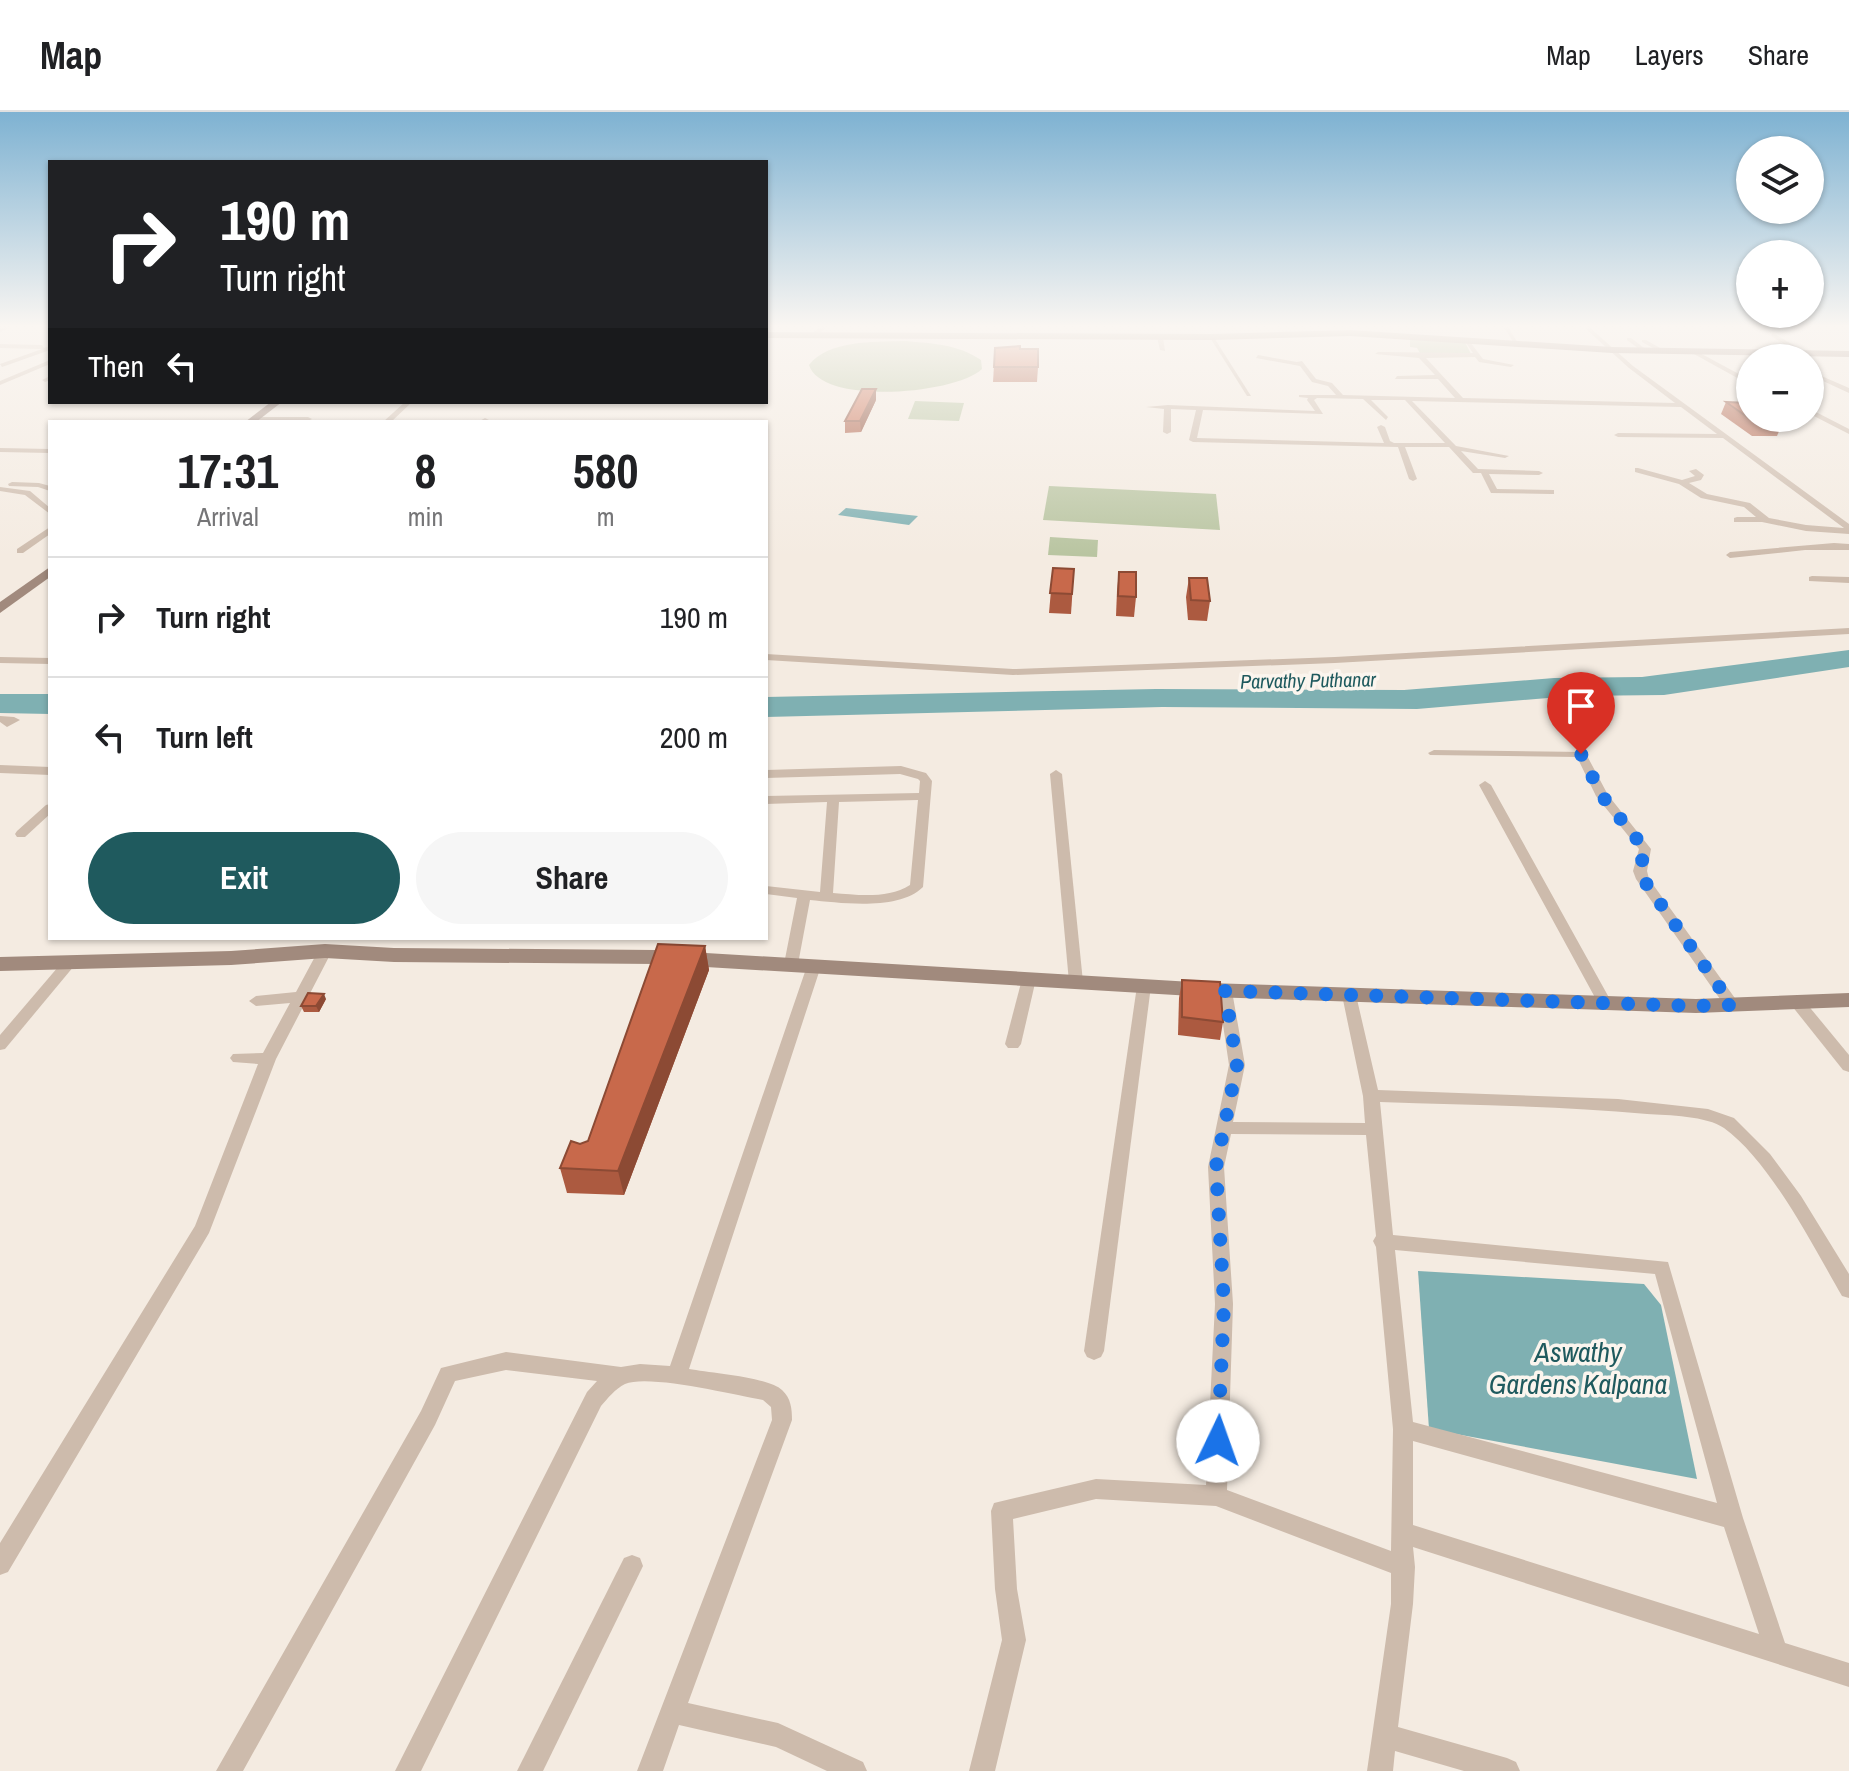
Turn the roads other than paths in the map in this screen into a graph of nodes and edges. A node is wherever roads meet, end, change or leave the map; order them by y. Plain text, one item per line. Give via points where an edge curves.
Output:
1 (1313, 403) edge
2 (1371, 403) edge
3 (1415, 403) edge
4 (1597, 403) edge
5 (274, 404) edge
6 (407, 404) edge
7 (1685, 405) joint
8 (1149, 407) dead end
9 (1168, 407) junction
10 (1200, 408) junction
11 (1386, 418) dead end
12 (308, 419) dead end
13 (1824, 419) edge
14 (252, 420) edge
15 (389, 420) edge
16 (1381, 427) dead end
17 (1847, 431) edge
18 (1167, 432) dead end
19 (1618, 435) dead end
20 (1728, 436) junction
21 (1389, 445) junction
22 (1401, 446) junction
23 (1453, 446) junction
24 (0, 450) edge
25 (48, 451) edge
26 (1505, 456) dead end
27 (1638, 470) dead end
28 (1693, 471) dead end
29 (1485, 473) junction
30 (1539, 473) dead end
31 (1413, 479) dead end
32 (1682, 482) junction
33 (0, 486) edge
34 (48, 488) edge
35 (1551, 492) dead end
36 (48, 510) edge
37 (1737, 520) dead end
38 (1765, 520) junction
39 (1849, 529) edge
40 (48, 531) edge
41 (1849, 547) edge
42 (20, 551) dead end
43 (1730, 555) dead end
44 (48, 573) edge
45 (1812, 579) dead end
46 (1849, 580) edge
47 (0, 609) edge
48 (1849, 631) edge
49 (768, 657) edge
50 (0, 660) edge
51 (48, 661) edge
52 (1434, 753) dead end
53 (0, 769) edge
54 (48, 771) edge
55 (768, 774) edge
56 (1056, 774) dead end
57 (1485, 785) dead end
58 (924, 796) junction
59 (833, 797) junction
60 (768, 800) edge
61 (48, 810) edge
62 (21, 834) dead end
63 (768, 890) edge
64 (804, 895) junction
65 (826, 897) junction
66 (325, 951) junction
67 (656, 957) junction
68 (69, 963) junction
69 (0, 964) edge
70 (791, 964) junction
71 (814, 966) junction
72 (648, 978) edge
73 (1029, 979) junction
74 (1076, 982) junction
75 (1144, 986) junction
76 (1225, 991) junction
77 (1349, 995) junction
78 (301, 997) junction
79 (1849, 1000) edge
80 (256, 1001) dead end
81 (1797, 1002) junction
82 (1605, 1003) junction
83 (1732, 1005) junction
84 (1013, 1044) dead end
85 (0, 1045) edge
86 (238, 1058) dead end
87 (268, 1059) junction
88 (1849, 1066) edge
89 (1371, 1096) junction
90 (1224, 1128) junction
91 (1373, 1129) junction
92 (1382, 1241) junction
93 (1849, 1290) edge
94 (1094, 1351) dead end
95 (618, 1375) junction
96 (677, 1376) junction
97 (1403, 1429) junction
98 (1216, 1496) junction
99 (1732, 1518) junction
100 (1404, 1533) junction
101 (0, 1564) edge
102 (632, 1566) dead end
103 (1404, 1567) junction
104 (1776, 1652) junction
105 (1849, 1675) edge
106 (675, 1712) junction
107 (1385, 1736) junction
108 (229, 1771) edge
109 (408, 1771) edge
110 (530, 1771) edge
111 (650, 1771) edge
112 (854, 1771) edge
113 (982, 1771) edge
114 (1380, 1771) edge
115 (1507, 1771) edge

1 - 10 street via 1321,413
2 - 11 street
3 - 23 street
4 - 7 street
5 - 14 main road
6 - 15 street
7 - 20 street
8 - 9 street
9 - 10 street
9 - 18 street
10 - 21 street via 1193,440
12 - 14 street
13 - 17 street
16 - 21 street
19 - 20 street
20 - 39 street
21 - 22 street
22 - 23 street
22 - 31 street
23 - 26 street
23 - 29 street via 1473,469
24 - 25 street
27 - 32 street
28 - 32 street via 1698,478
29 - 30 street
29 - 35 street via 1494,491
32 - 38 street via 1704,496 1747,505
33 - 34 street
33 - 36 street via 27,493
37 - 38 street
38 - 39 street
40 - 42 street
41 - 43 street
44 - 47 main road
45 - 46 street
48 - 49 street via 1013,672
50 - 51 street
52 - 83 street via 1581,754 1602,796 1645,849 1643,879
53 - 54 street
55 - 58 street via 913,771 926,781
56 - 74 street
57 - 82 street
58 - 59 street
58 - 65 street via 916,887 911,893
59 - 60 street
59 - 65 street
61 - 62 street
63 - 64 street
64 - 65 street
64 - 70 street
66 - 67 main road
66 - 68 main road
66 - 78 street
67 - 70 main road
67 - 72 street
68 - 69 main road
68 - 85 street
70 - 71 main road
71 - 73 main road
71 - 96 street
73 - 74 main road
73 - 84 street
74 - 75 main road
75 - 76 main road
75 - 94 street
76 - 77 main road
76 - 90 street via 1237,1065
77 - 82 main road
77 - 89 street
78 - 80 street
78 - 87 street
79 - 81 main road
81 - 83 main road
81 - 88 street
82 - 83 main road
86 - 87 street
87 - 101 street via 203,1228
89 - 91 street
89 - 93 street via 1592,1104 1705,1113 1726,1120 1772,1167
90 - 91 street
90 - 98 street via 1216,1167 1224,1304
91 - 92 street
92 - 97 street
92 - 99 street via 1662,1267
95 - 96 street
95 - 108 street via 506,1361 448,1374
95 - 109 street via 594,1399
96 - 106 street via 766,1391 783,1407
97 - 99 street
97 - 100 street
98 - 103 street
98 - 113 street via 1096,1489 1002,1511 1014,1640
99 - 104 street
100 - 103 street
100 - 104 street
102 - 110 street
103 - 107 street
104 - 105 street
106 - 111 street
106 - 112 street via 778,1735
107 - 114 street
107 - 115 street

